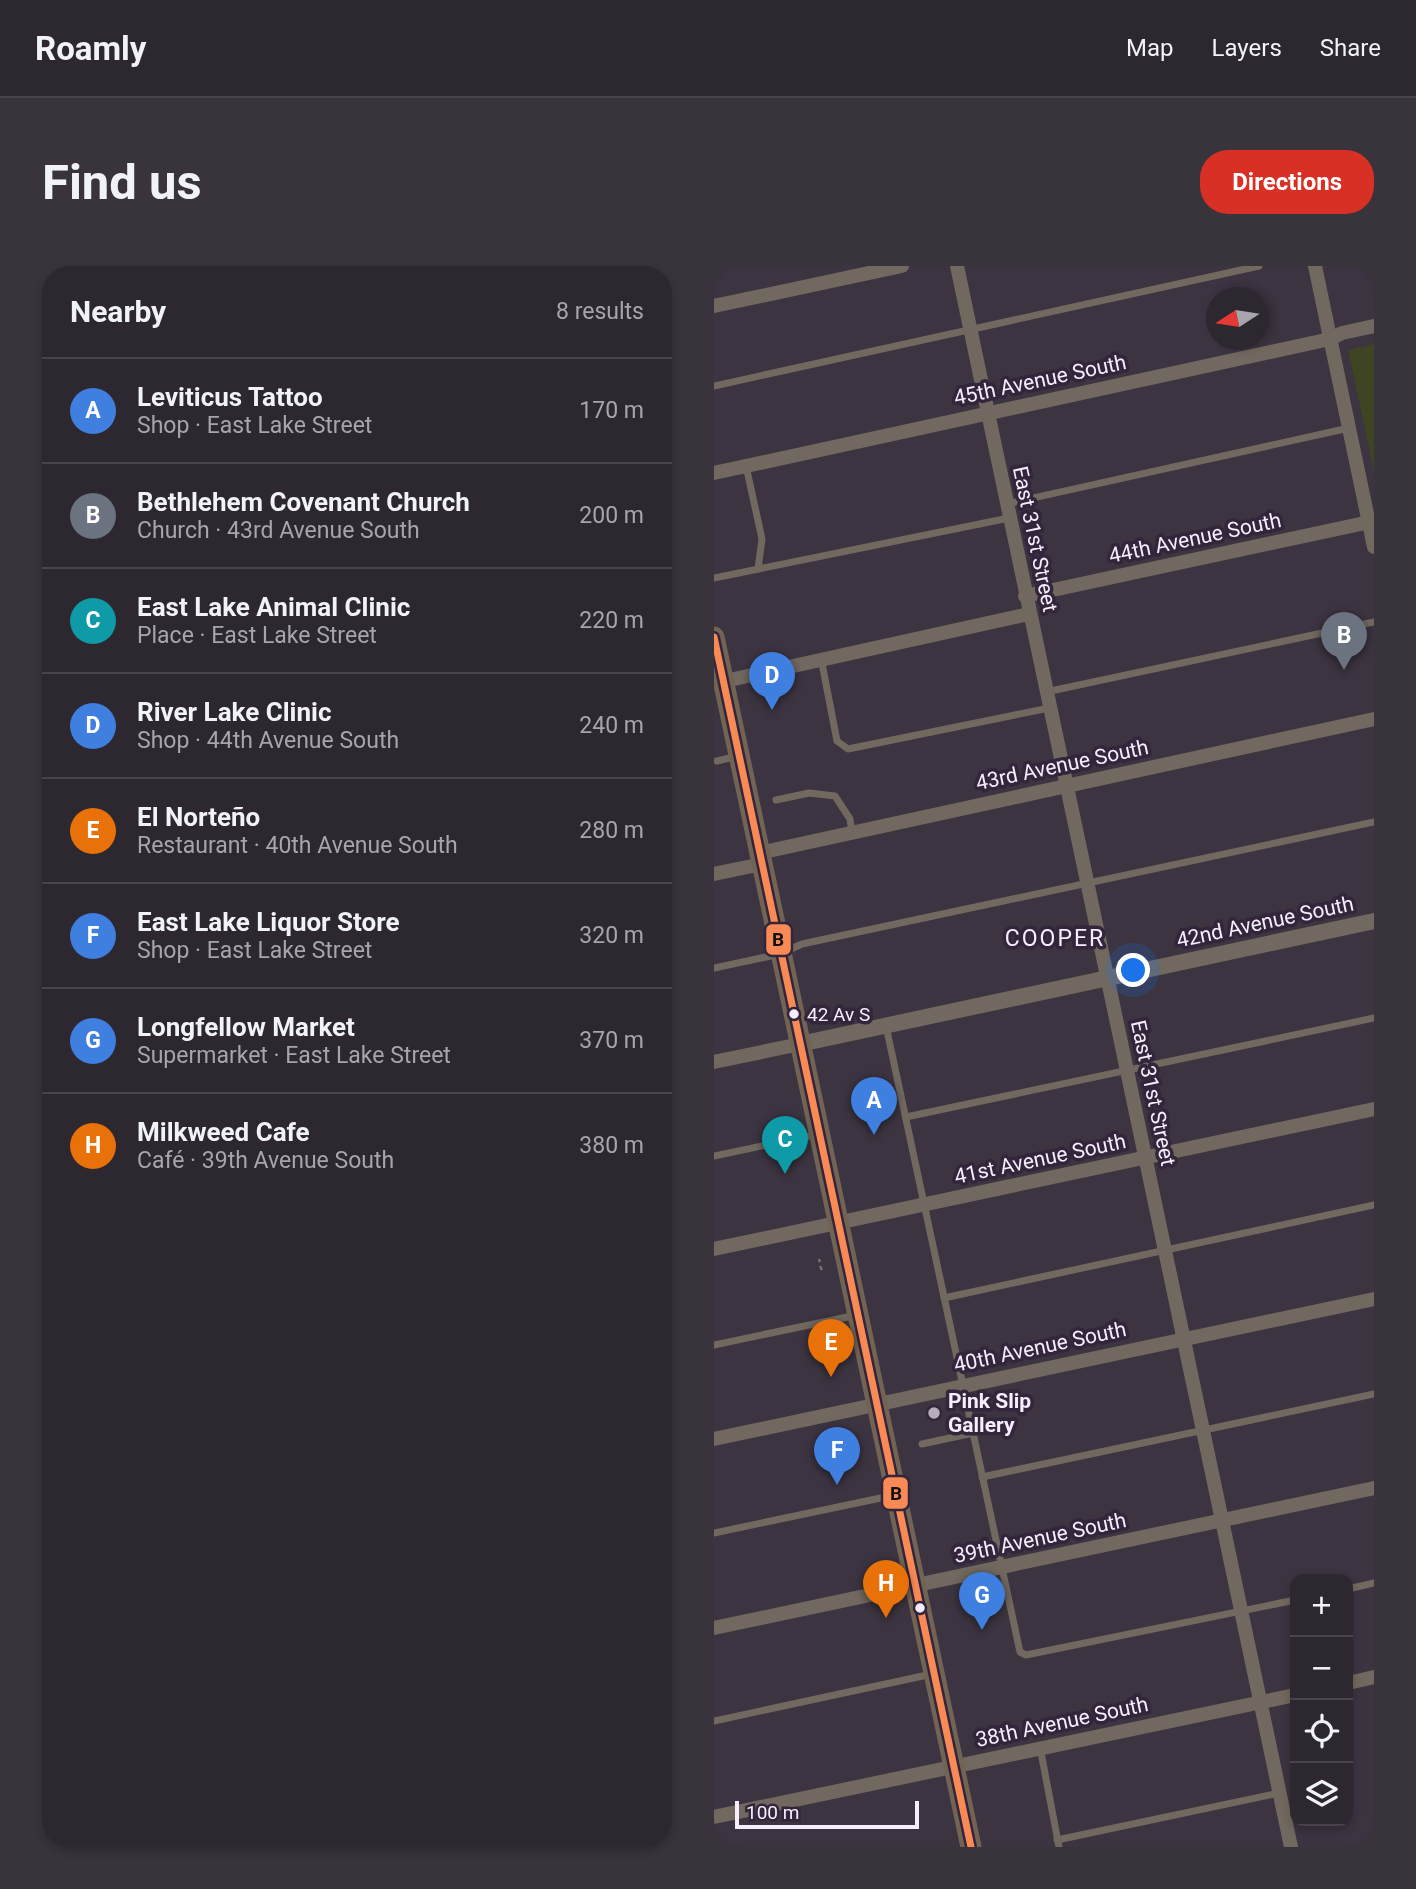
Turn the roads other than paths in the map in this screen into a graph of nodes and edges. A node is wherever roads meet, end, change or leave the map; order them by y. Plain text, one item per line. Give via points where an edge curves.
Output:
1 (902, 266) edge
2 (957, 266) edge
3 (1259, 266) edge
4 (1315, 266) edge
5 (714, 306) edge
6 (1374, 326) edge
7 (969, 330) junction
8 (1331, 339) junction
9 (714, 386) edge
10 (986, 412) junction
11 (1350, 428) junction
12 (746, 466) junction
13 (714, 472) edge
14 (1007, 511) junction
15 (1371, 522) edge
16 (1374, 547) edge
17 (758, 569) junction
18 (714, 578) edge
19 (1026, 596) junction
20 (1029, 614) junction
21 (1374, 622) edge
22 (714, 637) edge
23 (821, 659) junction
24 (719, 682) edge
25 (1046, 692) junction
26 (1049, 708) junction
27 (1374, 719) edge
28 (739, 756) junction
29 (717, 761) dead end
30 (1066, 786) junction
31 (776, 800) dead end
32 (1374, 822) edge
33 (852, 833) junction
34 (761, 859) junction
35 (714, 874) edge
36 (1088, 883) junction
37 (1374, 921) edge
38 (780, 954) junction
39 (714, 968) edge
40 (1107, 976) junction
41 (1374, 1018) edge
42 (886, 1025) junction
43 (800, 1044) junction
44 (714, 1062) edge
45 (1126, 1069) junction
46 (1374, 1109) edge
47 (906, 1117) junction
48 (819, 1134) junction
49 (714, 1156) edge
50 (1145, 1157) junction
51 (925, 1205) junction
52 (1374, 1205) edge
53 (838, 1223) junction
54 (714, 1249) edge
55 (1164, 1249) junction
56 (944, 1298) junction
57 (1374, 1299) edge
58 (857, 1315) junction
59 (1183, 1339) junction
60 (714, 1346) edge
61 (962, 1384) junction
62 (1374, 1394) edge
63 (876, 1405) junction
64 (1202, 1431) junction
65 (973, 1433) junction
66 (714, 1439) edge
67 (922, 1444) dead end
68 (982, 1477) junction
69 (1374, 1488) edge
70 (895, 1494) junction
71 (1222, 1520) junction
72 (714, 1533) edge
73 (1002, 1567) junction
74 (1374, 1583) edge
75 (915, 1586) junction
76 (1353, 1588) edge
77 (1290, 1601) edge
78 (1241, 1611) junction
79 (714, 1628) edge
80 (935, 1673) junction
81 (1374, 1677) edge
82 (1353, 1682) edge
83 (1290, 1696) edge
84 (1259, 1703) junction
85 (714, 1721) edge
86 (1040, 1746) junction
87 (953, 1767) junction
88 (1279, 1793) junction
89 (714, 1817) edge
90 (1058, 1843) edge
91 (971, 1847) edge
92 (1291, 1847) edge

1 - 5 street
2 - 7 street, East 31st Street
3 - 7 lane
4 - 8 street
6 - 8 street, 45th Avenue South
7 - 9 lane
7 - 10 street, East 31st Street
8 - 10 street, 45th Avenue South
8 - 11 street
10 - 12 street, 45th Avenue South
10 - 14 street, East 31st Street
11 - 14 lane
11 - 15 street
12 - 13 street, 45th Avenue South
12 - 17 lane via 762,539
14 - 17 lane
14 - 19 street, East 31st Street
15 - 16 street
15 - 19 street, 44th Avenue South
17 - 18 lane
19 - 20 street, East 31st Street
20 - 23 street
20 - 25 street, East 31st Street
21 - 25 lane
22 - 24 main road
23 - 24 street
23 - 26 lane via 837,741 848,749
24 - 28 main road
25 - 26 street, East 31st Street
26 - 30 street, East 31st Street
27 - 30 street, 43rd Avenue South
28 - 29 lane
28 - 34 main road
30 - 33 street, 43rd Avenue South
30 - 36 street, East 31st Street
31 - 33 lane via 808,793 835,796 850,818
32 - 36 lane
33 - 34 street, 43rd Avenue South
34 - 35 street, 43rd Avenue South
34 - 38 main road
36 - 38 lane via 802,944
36 - 40 street, East 31st Street
37 - 40 street, 42nd Avenue South
38 - 39 lane
38 - 43 main road
40 - 42 street, 42nd Avenue South
40 - 45 street, East 31st Street
41 - 45 lane
42 - 43 street, 42nd Avenue South
42 - 47 lane
43 - 44 street, 42nd Avenue South
43 - 48 main road
45 - 47 lane
45 - 50 street, East 31st Street
46 - 50 street, 41st Avenue South
47 - 51 lane
48 - 49 lane
48 - 53 main road
50 - 51 street, 41st Avenue South
50 - 55 street, East 31st Street
51 - 53 street, 41st Avenue South
51 - 56 lane
52 - 55 lane
53 - 54 street, 41st Avenue South
53 - 58 main road
55 - 56 lane
55 - 59 street, East 31st Street
56 - 61 lane
57 - 59 street, 40th Avenue South
58 - 60 lane
58 - 63 main road
59 - 61 street, 40th Avenue South
59 - 64 street, East 31st Street
61 - 63 street, 40th Avenue South
61 - 65 lane
62 - 64 lane
63 - 66 street, 40th Avenue South
63 - 70 main road
64 - 68 lane
64 - 71 street, East 31st Street
65 - 67 lane
65 - 68 lane
68 - 73 lane
69 - 71 street, 39th Avenue South
70 - 72 lane
70 - 75 main road
71 - 73 street, 39th Avenue South
71 - 78 street, East 31st Street
73 - 75 street, 39th Avenue South
73 - 78 lane via 1023,1655
74 - 76 lane
75 - 79 street, 39th Avenue South
75 - 80 main road
77 - 78 lane
78 - 84 street, East 31st Street
80 - 85 lane
80 - 87 main road
81 - 82 street
83 - 84 street, 38th Avenue South
84 - 86 street, 38th Avenue South
84 - 88 street, East 31st Street
86 - 87 street, 38th Avenue South
86 - 90 lane
87 - 89 street, 38th Avenue South
87 - 91 main road
88 - 90 lane
88 - 92 street, East 31st Street

